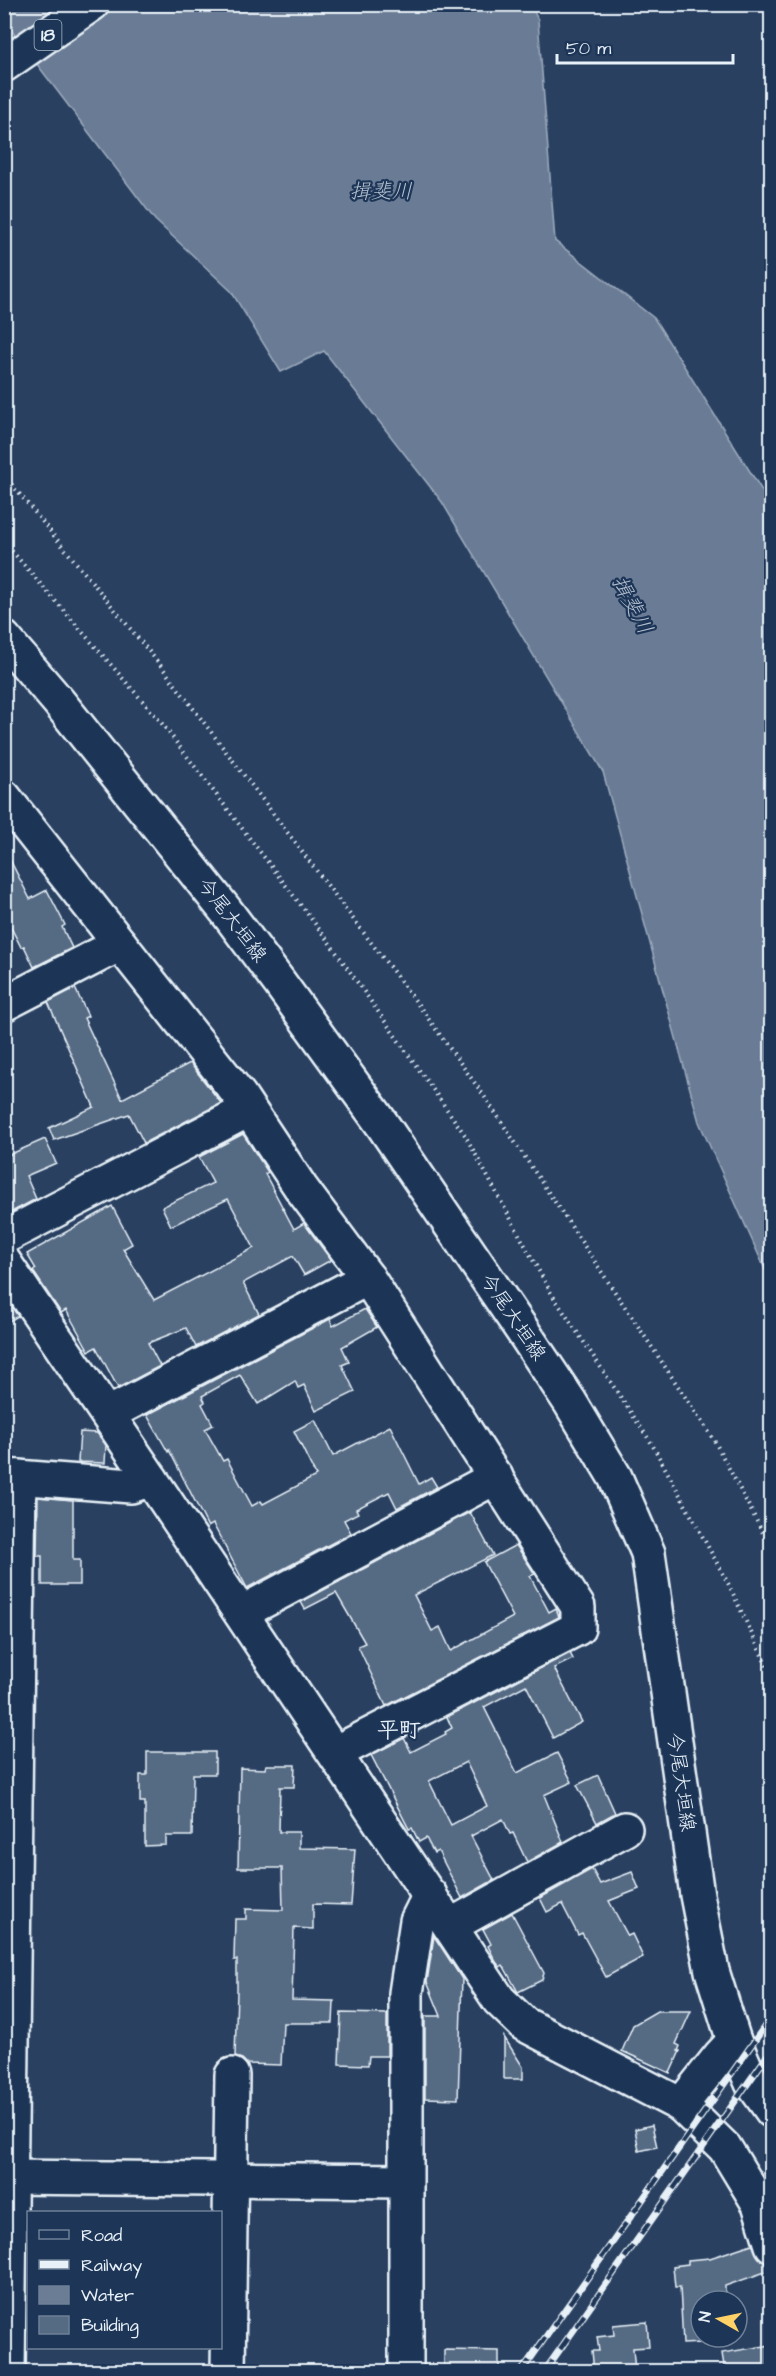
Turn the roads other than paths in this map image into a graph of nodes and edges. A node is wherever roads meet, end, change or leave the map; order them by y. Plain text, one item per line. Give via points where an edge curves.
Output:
1 (92, 4) edge
2 (4, 65) edge
3 (4, 638) edge
4 (4, 797) edge
5 (120, 944) junction
6 (4, 1004) edge
7 (248, 1110) junction
8 (4, 1238) edge
9 (4, 1263) edge
10 (368, 1278) junction
11 (108, 1414) junction
12 (12, 1477) edge
13 (496, 1477) junction
14 (152, 1479) junction
15 (241, 1613) junction
16 (335, 1753) junction
17 (625, 1829) dead end
18 (430, 1895) junction
19 (450, 1926) junction
20 (734, 2041) junction
21 (232, 2075) dead end
22 (681, 2105) junction
23 (771, 2111) edge
24 (8, 2177) edge
25 (230, 2178) junction
26 (405, 2181) junction
27 (771, 2245) edge
28 (8, 2372) edge
29 (228, 2372) edge
30 (406, 2372) edge

1 - 2 street, 18
3 - 20 street, 今尾大垣線 via 219,902 382,1124 570,1401 615,1477 648,1553 697,1895 712,1971
4 - 5 street
5 - 6 street
5 - 7 street
7 - 8 street
7 - 10 street
9 - 11 street
10 - 11 street
10 - 13 street
11 - 14 street
12 - 14 street via 131,1486
12 - 24 street
13 - 15 street
13 - 16 street via 578,1607 578,1628
14 - 15 street
15 - 16 street
16 - 18 street
17 - 19 street
18 - 19 street
18 - 26 street via 417,1921 406,1993
19 - 22 street via 499,2000 524,2024
20 - 22 street
20 - 23 street, 今尾大垣線 via 752,2083
21 - 25 street
22 - 27 street via 726,2148 759,2204
24 - 25 street
24 - 28 street
25 - 26 street
25 - 29 street
26 - 30 street

